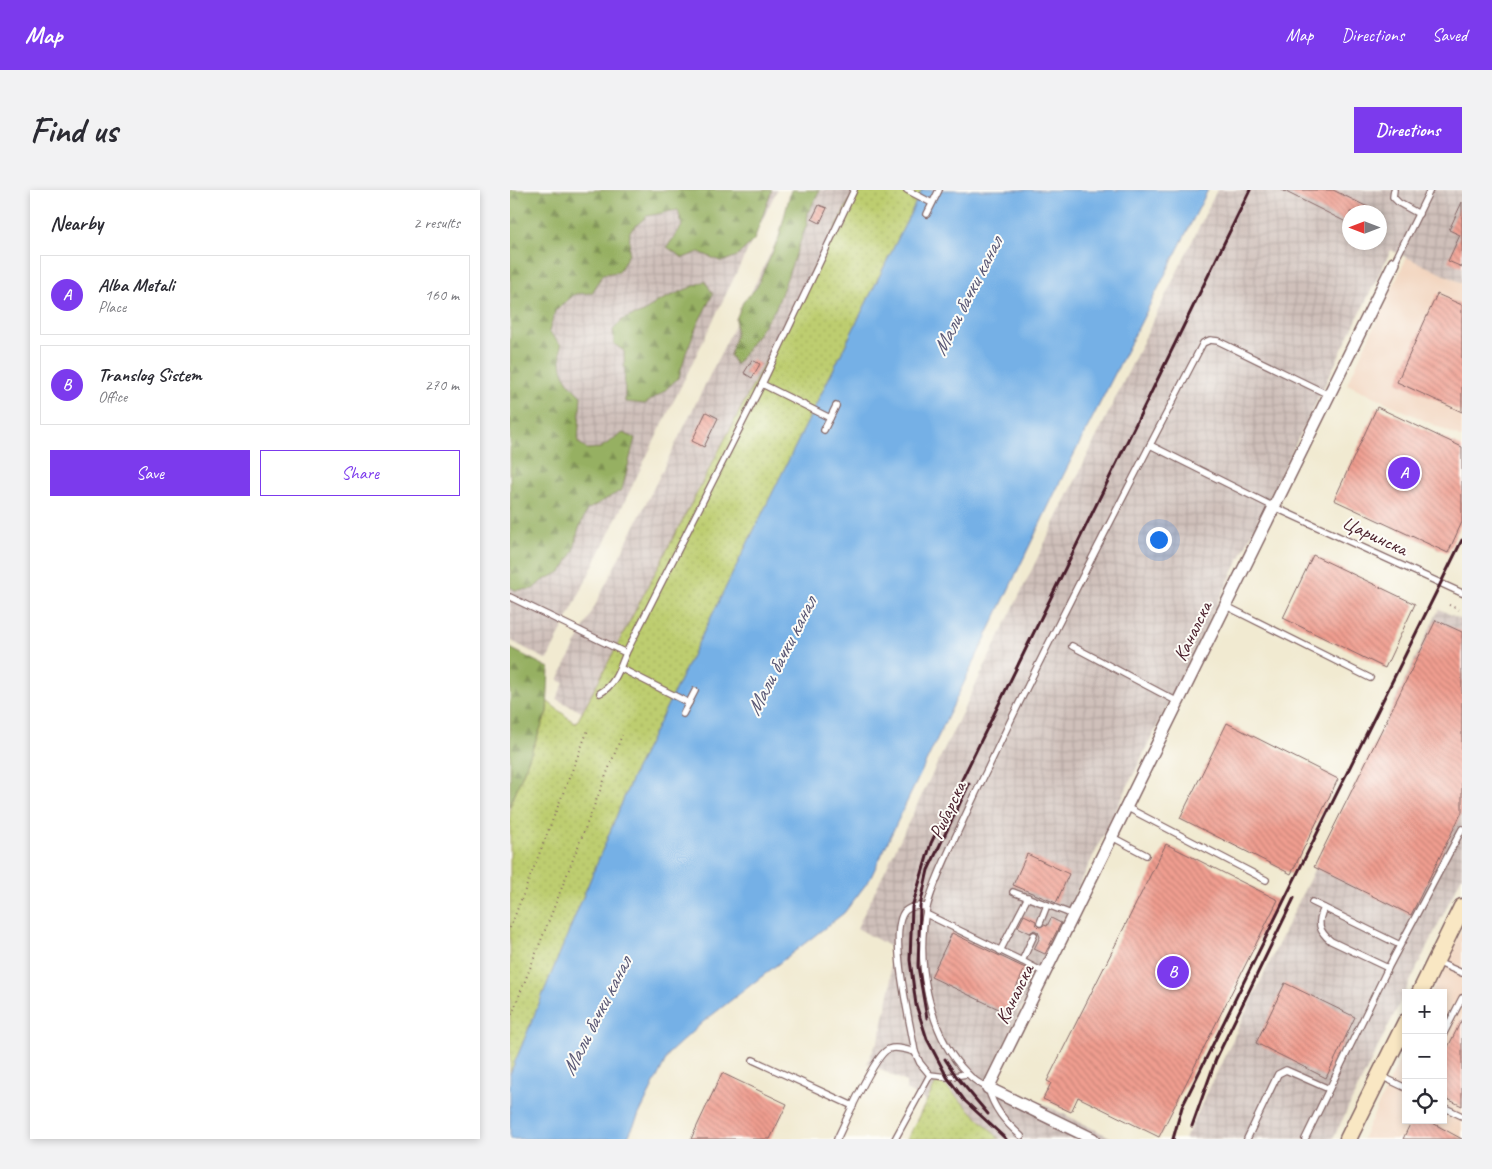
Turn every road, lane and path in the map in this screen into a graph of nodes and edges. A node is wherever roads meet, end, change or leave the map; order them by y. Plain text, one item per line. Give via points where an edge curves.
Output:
1 (854, 190) edge
2 (907, 190) edge
3 (938, 190) edge
4 (1394, 190) edge
5 (1430, 190) edge
6 (932, 203) junction
7 (927, 214) dead end
8 (1419, 214) junction
9 (1394, 263) joint
10 (762, 384) junction
11 (1329, 395) junction
12 (836, 406) dead end
13 (830, 418) junction
14 (824, 430) dead end
15 (1150, 445) junction
16 (1274, 507) junction
17 (1462, 593) edge
18 (510, 597) edge
19 (1450, 604) dead end
20 (1226, 606) junction
21 (1462, 611) edge
22 (1072, 646) dead end
23 (626, 653) junction
24 (620, 668) junction
25 (1370, 678) dead end
26 (695, 691) dead end
27 (600, 693) dead end
28 (1178, 702) junction
29 (689, 703) junction
30 (683, 714) dead end
31 (588, 730) dead end
32 (622, 735) dead end
33 (1126, 807) junction
34 (1462, 829) edge
35 (1112, 837) junction
36 (1146, 855) dead end
37 (1266, 880) dead end
38 (1013, 892) dead end
39 (1028, 897) junction
40 (1312, 902) dead end
41 (1048, 905) junction
42 (1462, 907) edge
43 (1324, 908) junction
44 (927, 910) junction
45 (1074, 915) junction
46 (1040, 922) dead end
47 (510, 928) edge
48 (1034, 935) dead end
49 (1400, 945) junction
50 (1000, 951) junction
51 (1022, 961) junction
52 (1436, 961) junction
53 (1388, 968) junction
54 (1045, 973) junction
55 (1462, 973) edge
56 (1422, 989) edge
57 (1462, 998) edge
58 (510, 1020) edge
59 (1402, 1030) edge
60 (1444, 1034) edge
61 (915, 1052) junction
62 (753, 1060) dead end
63 (967, 1074) junction
64 (930, 1075) junction
65 (1380, 1075) junction
66 (1402, 1086) edge
67 (988, 1088) junction
68 (1329, 1089) junction
69 (853, 1106) junction
70 (1447, 1109) edge
71 (1462, 1116) edge
72 (1021, 1136) dead end
73 (837, 1139) edge
74 (895, 1139) edge
75 (1093, 1139) edge
76 (1247, 1139) edge
77 (1305, 1139) edge
78 (1348, 1139) edge

1 - 10 lane
2 - 6 lane
3 - 6 lane
4 - 8 lane via 1399,203
5 - 8 lane, Каналска
6 - 7 lane
8 - 9 lane, Каналска
9 - 11 street, Каналска
10 - 13 lane
10 - 23 lane
11 - 15 lane, Рибарска via 1210,340 1203,342
11 - 16 street, Каналска
12 - 13 lane
13 - 14 lane
15 - 16 lane, Царинска
15 - 44 lane, Рибарска via 1026,686 940,869
16 - 17 lane, Царинска
16 - 20 street, Каналска
18 - 23 lane
19 - 21 path
20 - 25 lane
20 - 28 street, Каналска
22 - 28 lane
23 - 24 lane
24 - 27 lane via 612,683
24 - 29 lane
26 - 29 lane
28 - 33 street, Каналска
29 - 30 lane
31 - 47 path
32 - 58 path
33 - 35 street, Каналска
33 - 37 lane
34 - 49 lane
35 - 36 lane
35 - 45 street, Каналска
38 - 39 lane
39 - 41 lane
39 - 50 lane
40 - 43 lane
41 - 45 lane
41 - 46 lane
42 - 52 street
43 - 49 lane
43 - 53 lane via 1319,923 1324,936
44 - 50 lane
44 - 61 lane via 912,907 904,912 900,926 900,965
44 - 63 lane, Рибарска via 924,944 926,987 946,1046
45 - 54 street, Каналска
48 - 51 lane
49 - 53 lane
50 - 51 lane
51 - 54 lane
52 - 55 lane
52 - 56 street
53 - 68 lane
54 - 67 street, Каналска
57 - 60 lane
59 - 65 street
61 - 64 lane
61 - 69 lane via 889,1048 882,1053
62 - 69 lane
63 - 64 lane
63 - 67 lane, Рибарска
64 - 74 lane
65 - 66 lane
65 - 78 street
67 - 72 lane via 1003,1120
67 - 75 street, Рибарска
68 - 76 lane via 1286,1070 1278,1074
68 - 77 lane
69 - 73 lane
70 - 71 lane

